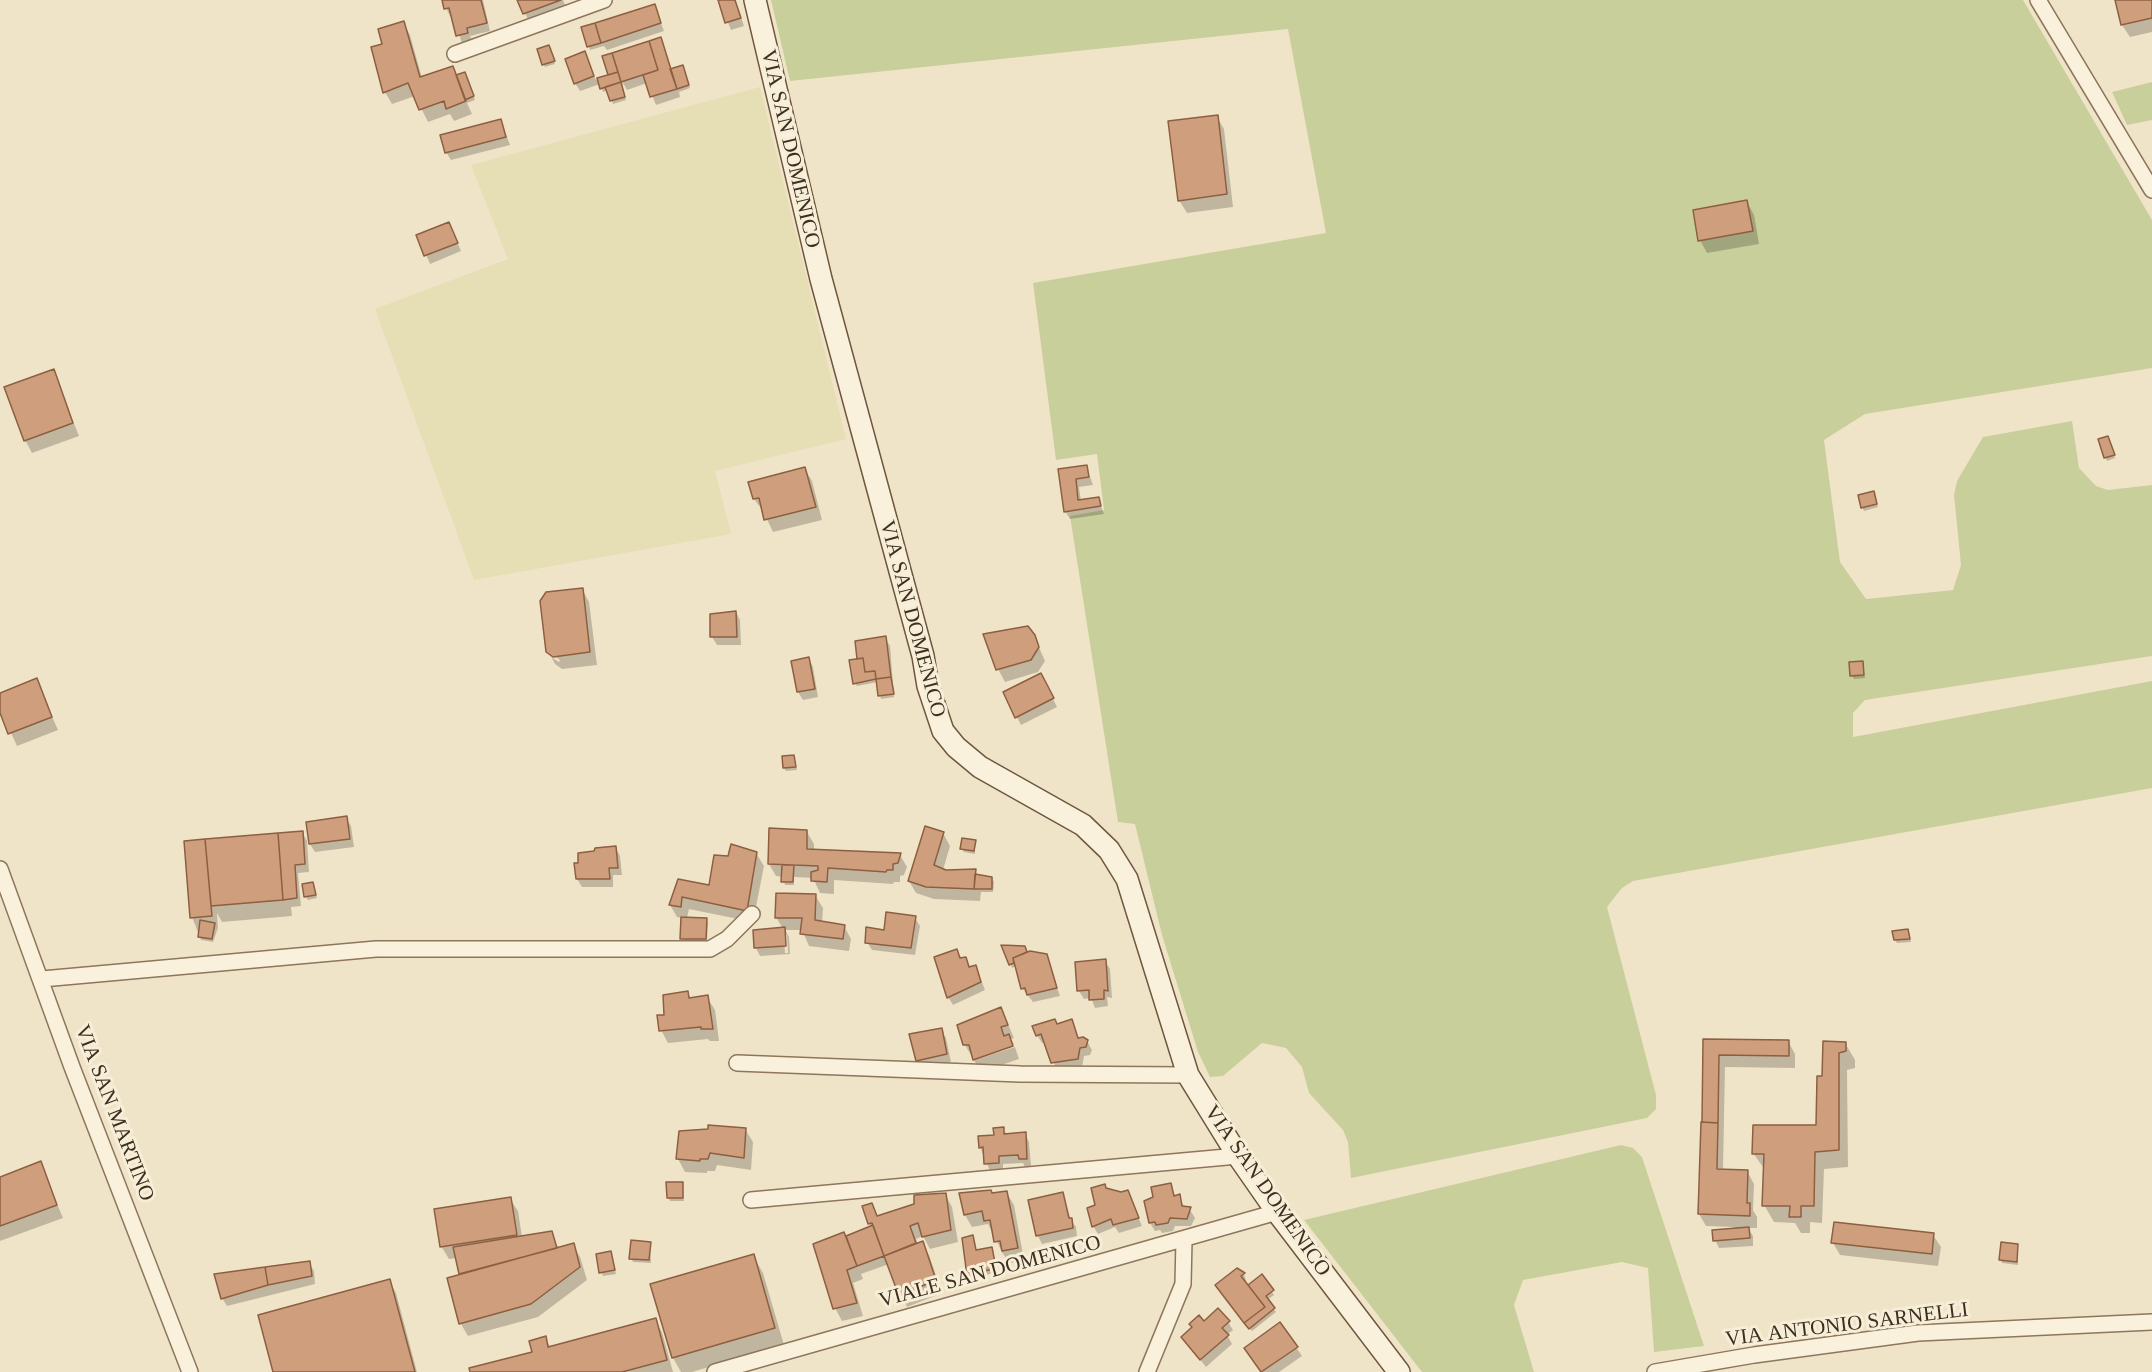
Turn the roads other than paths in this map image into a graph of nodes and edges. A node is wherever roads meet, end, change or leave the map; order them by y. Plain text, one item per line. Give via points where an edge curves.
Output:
1 (604, 0) edge
2 (755, 0) edge
3 (2038, 0) edge
4 (455, 54) dead end
5 (2152, 190) edge
6 (0, 869) edge
7 (752, 914) dead end
8 (42, 980) junction
9 (736, 1063) dead end
10 (1188, 1075) junction
11 (1238, 1156) junction
12 (751, 1200) dead end
13 (1277, 1212) junction
14 (1184, 1240) junction
15 (2152, 1322) edge
16 (190, 1372) edge
17 (715, 1372) edge
18 (1147, 1372) edge
19 (1399, 1372) edge
20 (1655, 1372) edge

1 - 4 street
2 - 10 street, VIA SAN DOMENICO via 818,267 943,731 980,766 1083,825 1108,850 1127,879
3 - 5 street
6 - 8 street, VIA SAN MARTINO
7 - 8 street via 727,939 710,949 376,949
8 - 16 street, VIA SAN MARTINO
9 - 10 street via 1020,1074
10 - 11 street, VIA SAN DOMENICO
11 - 12 street
11 - 13 street, VIA SAN DOMENICO
13 - 14 street, VIALE SAN DOMENICO
13 - 19 street, VIA SAN DOMENICO
14 - 17 street, VIALE SAN DOMENICO
14 - 18 street via 1183,1284
15 - 20 street, VIA ANTONIO SARNELLI via 1918,1333 1754,1354

